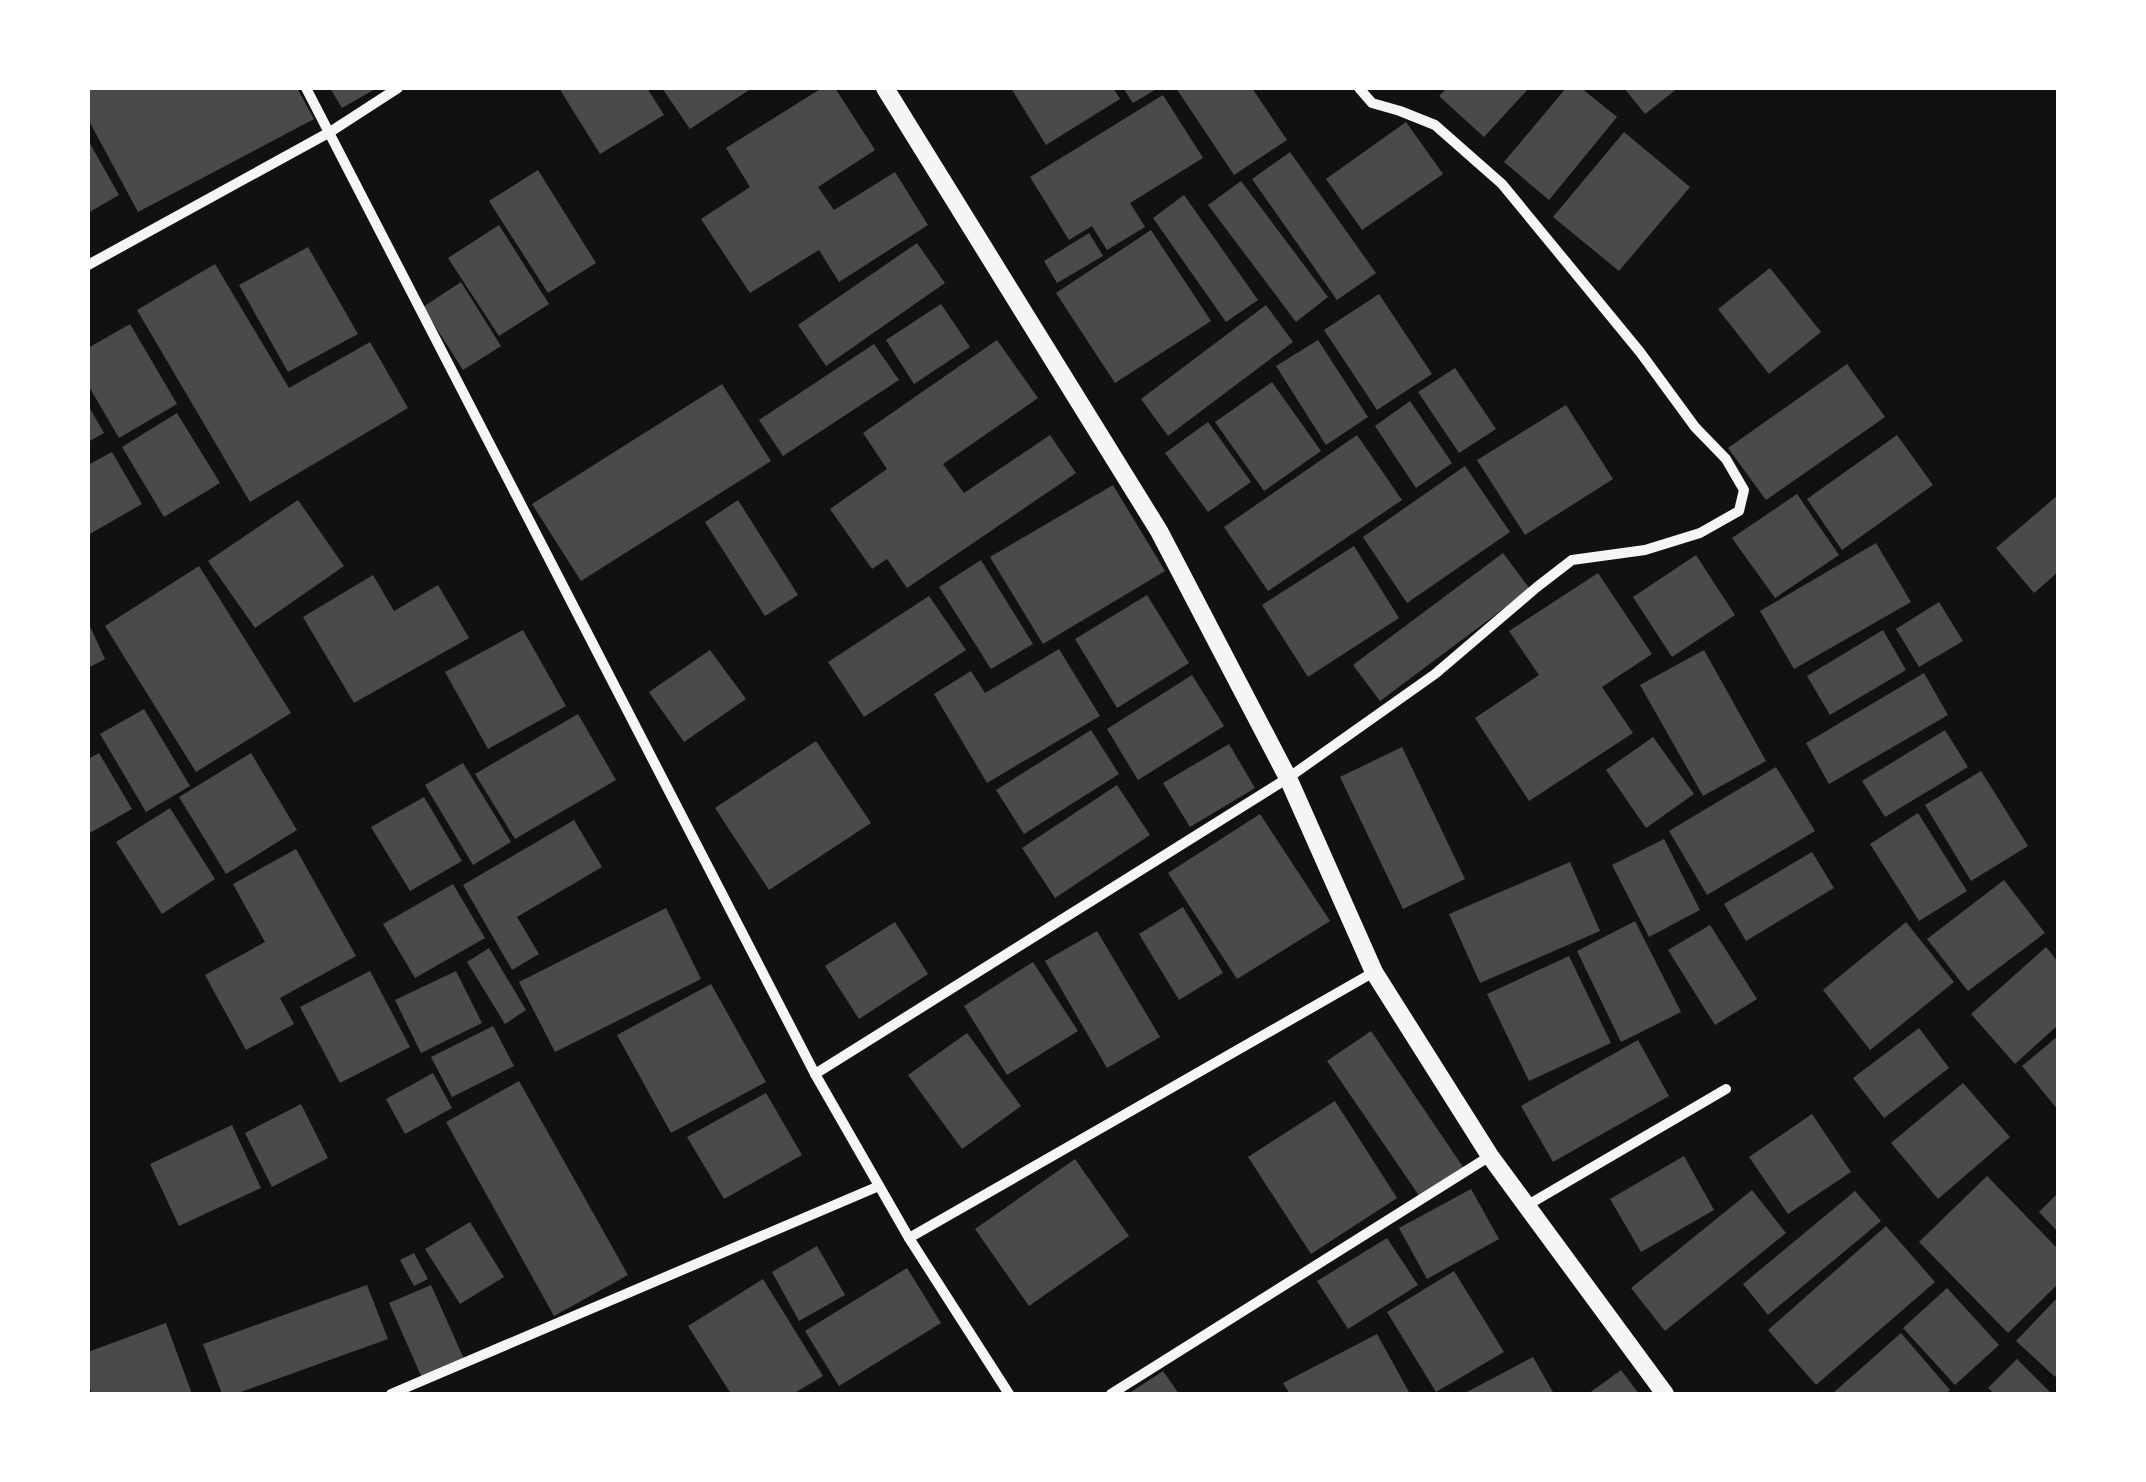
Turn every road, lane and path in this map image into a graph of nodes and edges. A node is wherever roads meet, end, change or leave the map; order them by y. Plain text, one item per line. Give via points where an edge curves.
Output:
1 (306, 88) edge
2 (398, 88) edge
3 (886, 88) edge
4 (1359, 88) edge
5 (330, 132) junction
6 (88, 266) edge
7 (1288, 778) junction
8 (1374, 972) junction
9 (815, 1074) junction
10 (1726, 1088) dead end
11 (1490, 1156) junction
12 (880, 1186) junction
13 (1526, 1206) junction
14 (909, 1238) junction
15 (391, 1394) edge
16 (1009, 1394) edge
17 (1111, 1394) edge
18 (1665, 1394) edge

1 - 5 street
2 - 5 street
3 - 7 street via 1159,531
4 - 7 street via 1372,104 1435,125 1502,184 1726,459 1744,490 1739,511 1700,533 1645,550 1572,560 1435,674
5 - 6 street
5 - 9 street
7 - 8 street
7 - 9 street
8 - 11 street
8 - 14 street
9 - 12 street
10 - 13 street
11 - 13 street
11 - 17 street
12 - 14 street
12 - 15 street
13 - 18 street
14 - 16 street

